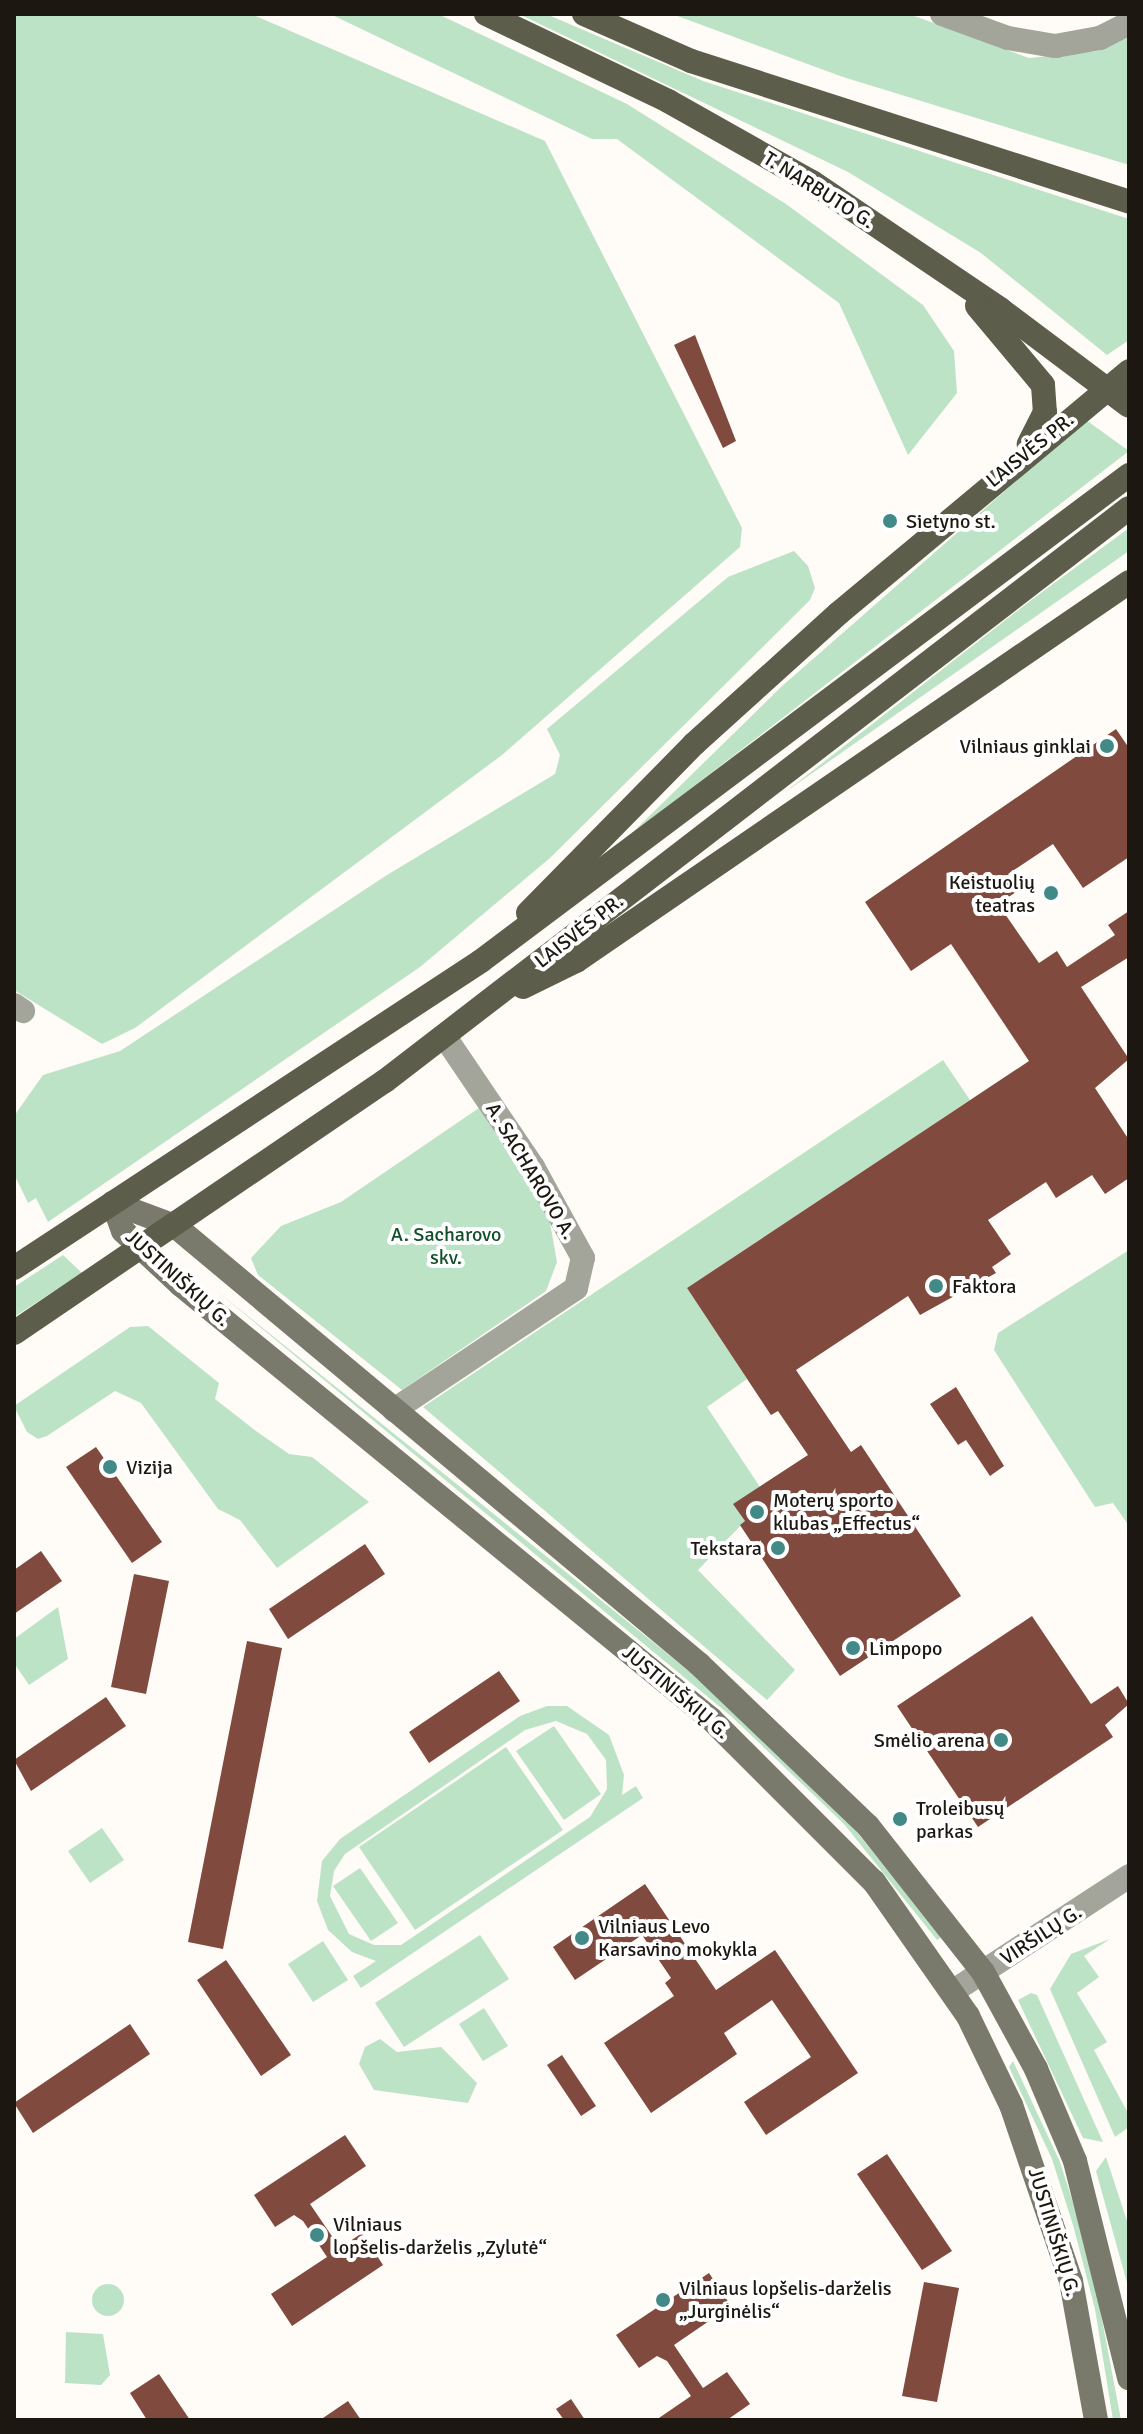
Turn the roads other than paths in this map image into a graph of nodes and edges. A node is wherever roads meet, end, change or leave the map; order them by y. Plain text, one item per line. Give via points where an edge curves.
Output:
1 (486, 14) edge
2 (584, 14) edge
3 (942, 14) edge
4 (1129, 23) edge
5 (1129, 202) edge
6 (942, 270) junction
7 (1129, 371) edge
8 (1106, 389) junction
9 (1129, 406) edge
10 (1021, 456) junction
11 (1129, 475) edge
12 (1129, 508) edge
13 (1129, 582) edge
14 (481, 961) junction
15 (480, 1008) junction
16 (445, 1037) junction
17 (113, 1203) junction
18 (175, 1226) junction
19 (142, 1248) junction
20 (14, 1268) edge
21 (14, 1333) edge
22 (394, 1410) junction
23 (1129, 1876) edge
24 (983, 1972) junction
25 (952, 1992) junction
26 (1129, 2378) edge
27 (1096, 2420) edge

1 - 6 main road, T. NARBUTO G. via 694,115 812,182
2 - 5 main road via 691,61
3 - 4 street via 1008,38 1055,46 1100,38
6 - 8 main road, T. NARBUTO G.
6 - 10 main road via 1043,385 1045,412
7 - 8 main road, LAISVĖS PR.
8 - 9 main road, T. NARBUTO G.
8 - 10 main road, LAISVĖS PR.
10 - 14 main road, LAISVĖS PR. via 694,744
11 - 14 main road, LAISVĖS PR.
12 - 15 main road, LAISVĖS PR.
13 - 15 main road via 576,961
14 - 17 main road, LAISVĖS PR.
15 - 16 main road, LAISVĖS PR.
16 - 18 main road, LAISVĖS PR.
16 - 22 street, A. SACHAROVO A. via 533,1167 583,1258 576,1288
17 - 18 main road, JUSTINIŠKIŲ G.
17 - 19 main road, JUSTINIŠKIŲ G. via 123,1231
17 - 20 main road, LAISVĖS PR.
18 - 19 main road, LAISVĖS PR.
18 - 22 main road, JUSTINIŠKIŲ G.
19 - 21 main road, LAISVĖS PR.
19 - 25 main road, JUSTINIŠKIŲ G. via 711,1719 874,1882
22 - 24 main road, JUSTINIŠKIŲ G. via 699,1664 811,1767 920,1887
23 - 24 street, VIRŠILŲ G.
24 - 25 street, VIRŠILŲ G.
24 - 26 main road, JUSTINIŠKIŲ G. via 1036,2069 1075,2161
25 - 27 main road, JUSTINIŠKIŲ G. via 985,2048 1040,2177 1071,2281

